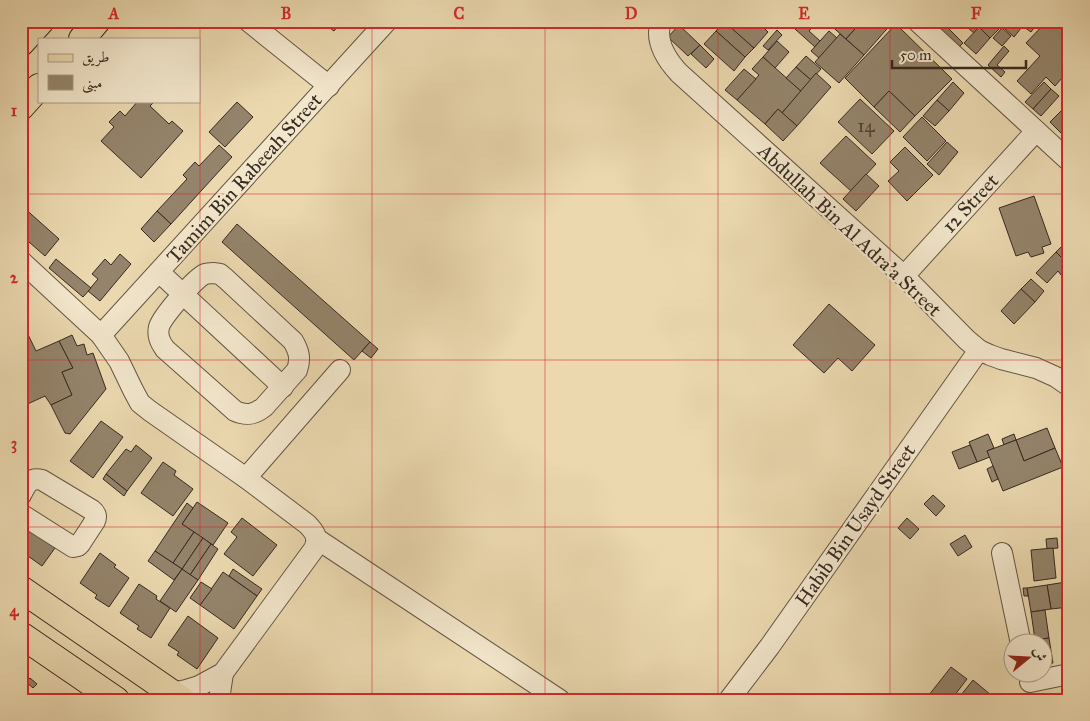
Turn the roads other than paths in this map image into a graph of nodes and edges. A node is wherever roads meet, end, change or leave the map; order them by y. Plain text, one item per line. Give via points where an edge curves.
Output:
1 (41, 21) edge
2 (97, 21) edge
3 (248, 21) edge
4 (387, 21) edge
5 (917, 21) edge
6 (660, 30) edge
7 (83, 38) edge
8 (21, 43) edge
9 (329, 86) junction
10 (38, 88) edge
11 (21, 107) edge
12 (1036, 131) junction
13 (1069, 162) edge
14 (21, 261) edge
15 (159, 272) junction
16 (904, 276) junction
17 (183, 294) junction
18 (101, 335) junction
19 (980, 350) junction
20 (340, 370) dead end
21 (1068, 385) edge
22 (283, 387) junction
23 (246, 478) junction
24 (23, 491) edge
25 (21, 514) edge
26 (317, 539) junction
27 (1002, 553) dead end
28 (21, 589) edge
29 (1019, 634) edge
30 (21, 635) edge
31 (223, 672) junction
32 (1069, 674) edge
33 (1031, 685) edge
34 (177, 696) edge
35 (116, 700) edge
36 (219, 700) edge
37 (560, 700) edge
38 (729, 700) edge

1 - 8 main road
2 - 7 main road
3 - 9 street
4 - 9 street, Tamim Bin Rabeeah Street
5 - 12 street
6 - 16 street, Abdullah Bin Al Adra'a Street via 663,51 679,73
9 - 15 street, Tamim Bin Rabeeah Street
10 - 11 main road
12 - 13 street
12 - 16 street, 12 Street
14 - 18 street
15 - 17 street
15 - 18 street, Tamim Bin Rabeeah Street
16 - 19 street, Abdullah Bin Al Adra'a Street
17 - 22 street
17 - 22 street via 205,274 220,274 294,341 300,362
17 - 22 street via 160,325 158,333 165,349 242,414 258,412
18 - 23 street via 119,361 140,403
19 - 21 street, Abdullah Bin Al Adra'a Street via 1041,370
19 - 38 street, Habib Bin Usayd Street
20 - 23 street
23 - 26 street via 307,524
24 - 25 street via 27,482 42,480 92,510 96,518 80,544 73,547
26 - 31 street via 314,549
26 - 37 street
27 - 29 street
28 - 34 main road
30 - 35 main road
31 - 34 street
31 - 36 street
32 - 33 street

